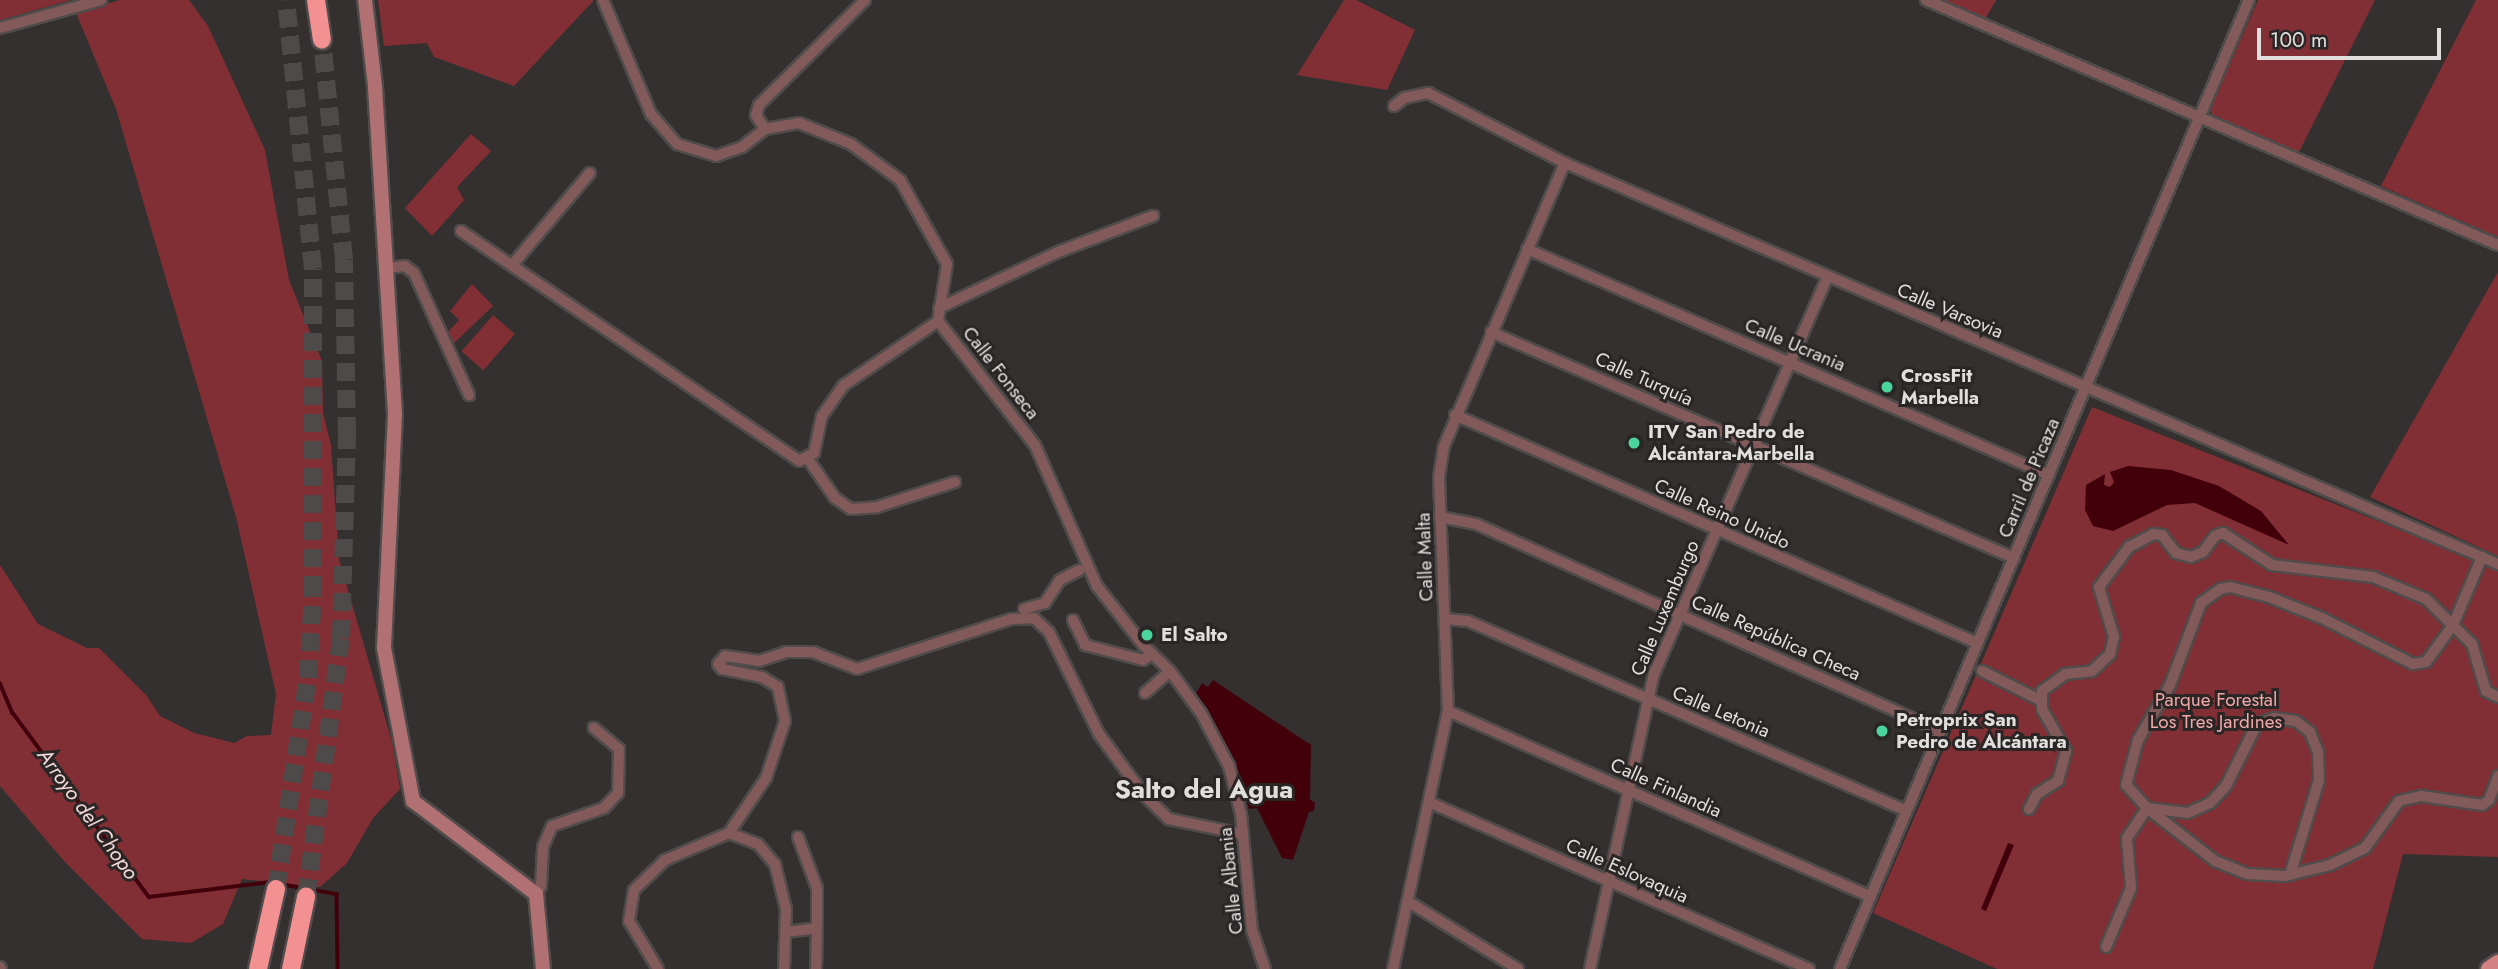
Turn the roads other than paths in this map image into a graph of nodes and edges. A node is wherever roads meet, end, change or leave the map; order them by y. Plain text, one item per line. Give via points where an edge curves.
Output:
1 (102, 0) edge
2 (316, 0) edge
3 (365, 0) edge
4 (603, 0) edge
5 (865, 0) edge
6 (1926, 0) edge
7 (2249, 0) edge
8 (0, 28) edge
9 (322, 40) tunnel mouth
10 (1394, 106) dead end
11 (2200, 117) junction
12 (765, 129) junction
13 (1565, 163) junction
14 (590, 173) dead end
15 (1153, 216) dead end
16 (461, 231) dead end
17 (2498, 245) edge
18 (1527, 249) junction
19 (513, 264) junction
20 (386, 268) junction
21 (1827, 278) junction
22 (939, 308) junction
23 (938, 321) junction
24 (1491, 332) junction
25 (1790, 362) junction
26 (2085, 387) junction
27 (469, 395) dead end
28 (1455, 415) junction
29 (1753, 446) junction
30 (808, 459) junction
31 (2049, 475) junction
32 (954, 482) dead end
33 (1440, 517) junction
34 (1716, 531) junction
35 (2482, 557) junction
36 (2014, 558) junction
37 (2498, 564) edge
38 (1080, 570) dead end
39 (1024, 609) dead end
40 (1681, 614) junction
41 (1119, 617) joint
42 (1445, 619) junction
43 (1073, 620) dead end
44 (2453, 625) junction
45 (1977, 643) junction
46 (1152, 654) junction
47 (1170, 671) junction
48 (1982, 671) dead end
49 (1145, 693) dead end
50 (2498, 697) edge
51 (1648, 700) junction
52 (2040, 700) junction
53 (1448, 711) junction
54 (594, 728) dead end
55 (1941, 731) junction
56 (2498, 776) edge
57 (1628, 791) junction
58 (1431, 803) junction
59 (2147, 808) junction
60 (2029, 809) dead end
61 (1905, 810) junction
62 (729, 833) junction
63 (1242, 834) junction
64 (798, 837) dead end
65 (2290, 875) junction
66 (1610, 883) junction
67 (276, 889) tunnel mouth
68 (536, 894) junction
69 (1870, 896) junction
70 (306, 897) tunnel mouth
71 (1409, 902) junction
72 (817, 928) junction
73 (786, 932) junction
74 (2106, 947) dead end
75 (2498, 963) edge
76 (258, 969) edge
77 (291, 969) edge
78 (543, 969) edge
79 (658, 969) edge
80 (783, 969) edge
81 (816, 969) edge
82 (1265, 969) edge
83 (1393, 969) edge
84 (1518, 969) edge
85 (1590, 969) edge
86 (1809, 969) edge
87 (1840, 969) edge
88 (2489, 969) edge

1 - 8 street
2 - 9 highway
3 - 20 street
4 - 12 street, Calle Fonseca via 651,114 677,145 716,156 742,147
5 - 12 street via 759,105 756,115
6 - 11 street
7 - 11 street, Carril de Picaza
10 - 13 street, Calle Varsovia via 1404,98 1428,93
11 - 17 street
11 - 26 street, Carril de Picaza
12 - 22 street, Calle Fonseca via 782,123 819,129 890,170 946,261
13 - 18 street, Calle Malta
13 - 21 street, Calle Varsovia
14 - 19 street
15 - 22 street via 1058,252
16 - 19 street
18 - 24 street, Calle Malta
18 - 25 street, Calle Ucrania
19 - 30 street via 785,453
20 - 27 street via 405,266 414,273
20 - 68 street via 395,414 384,648 413,801
21 - 25 street, Calle Luxemburgo
21 - 26 street, Calle Varsovia
22 - 23 street, Calle Fonseca
23 - 30 street via 844,385 822,416 816,449
23 - 41 street, Calle Fonseca via 1035,445 1097,586
24 - 28 street, Calle Malta
24 - 29 street, Calle Turquía
25 - 29 street, Calle Luxemburgo
25 - 31 street, Calle Ucrania
26 - 31 street, Carril de Picaza
26 - 35 street, Calle Varsovia
28 - 33 street, Calle Malta via 1439,477
28 - 34 street, Calle Reino Unido
29 - 34 street, Calle Luxemburgo
29 - 36 street, Calle Turquía
30 - 32 street via 835,498 851,509 877,507
31 - 36 street, Carril de Picaza
33 - 40 street, Calle República Checa via 1476,524
33 - 42 street, Calle Malta
34 - 40 street, Calle Luxemburgo
34 - 45 street, Calle Reino Unido
35 - 37 street, Calle Varsovia
35 - 44 street
36 - 45 street, Carril de Picaza
38 - 39 street via 1060,580 1045,603
40 - 51 street, Calle Luxemburgo via 1654,674
40 - 55 street, Calle República Checa
41 - 46 street, Calle Albania
42 - 51 street, Calle Letonia via 1468,621
42 - 53 street, Calle Malta
43 - 46 street via 1085,645 1143,660
44 - 50 street via 2472,643 2486,691
44 - 52 street via 2426,599 2373,577 2312,567 2282,568 2223,533 2203,552 2184,556 2162,535 2153,534 2129,547 2099,587 2099,601 2115,637 2110,654 2092,671 2057,678 2042,691
44 - 59 street via 2436,653 2426,662 2413,664 2269,597 2220,589 2202,603 2170,685 2138,740 2126,785
45 - 55 street, Carril de Picaza
46 - 47 street, Calle Albania
47 - 49 street
47 - 63 street, Calle Albania via 1201,713 1229,766
48 - 52 street
51 - 57 street, Calle Luxemburgo
51 - 61 street, Calle Letonia
52 - 60 street via 2066,751 2058,781 2037,794
53 - 57 street, Calle Finlandia
53 - 58 street, Calle Malta
54 - 68 street via 619,749 618,793 604,808 561,819 552,826 543,846 541,886
55 - 61 street, Carril de Picaza
56 - 65 street via 2489,800 2482,805 2421,796 2399,801 2365,848 2330,865
57 - 66 street, Calle Luxemburgo
57 - 69 street, Calle Finlandia
58 - 66 street, Calle Eslovaquia
58 - 71 street, Calle Malta
59 - 65 street via 2231,869
59 - 65 street via 2188,813 2210,803 2240,765 2257,724 2274,718 2296,721 2310,732 2318,752 2319,780
59 - 74 street via 2127,838 2131,888
61 - 69 street, Carril de Picaza
62 - 63 street via 766,778 785,721 778,687 762,677 722,669 720,657 759,661 786,652 813,653 857,669 1023,616 1034,618 1049,632 1099,734 1144,795 1169,819
62 - 73 street via 758,844 775,864 785,894
62 - 79 street via 664,860 634,890 629,921
63 - 82 street, Calle Albania via 1252,930
64 - 72 street via 817,888
66 - 85 street, Calle Luxemburgo
66 - 86 street, Calle Eslovaquia
67 - 76 highway
68 - 78 street
69 - 87 street, Carril de Picaza
70 - 77 highway
71 - 83 street, Calle Malta
71 - 84 street
72 - 73 street
72 - 81 street
73 - 80 street
75 - 88 main road

